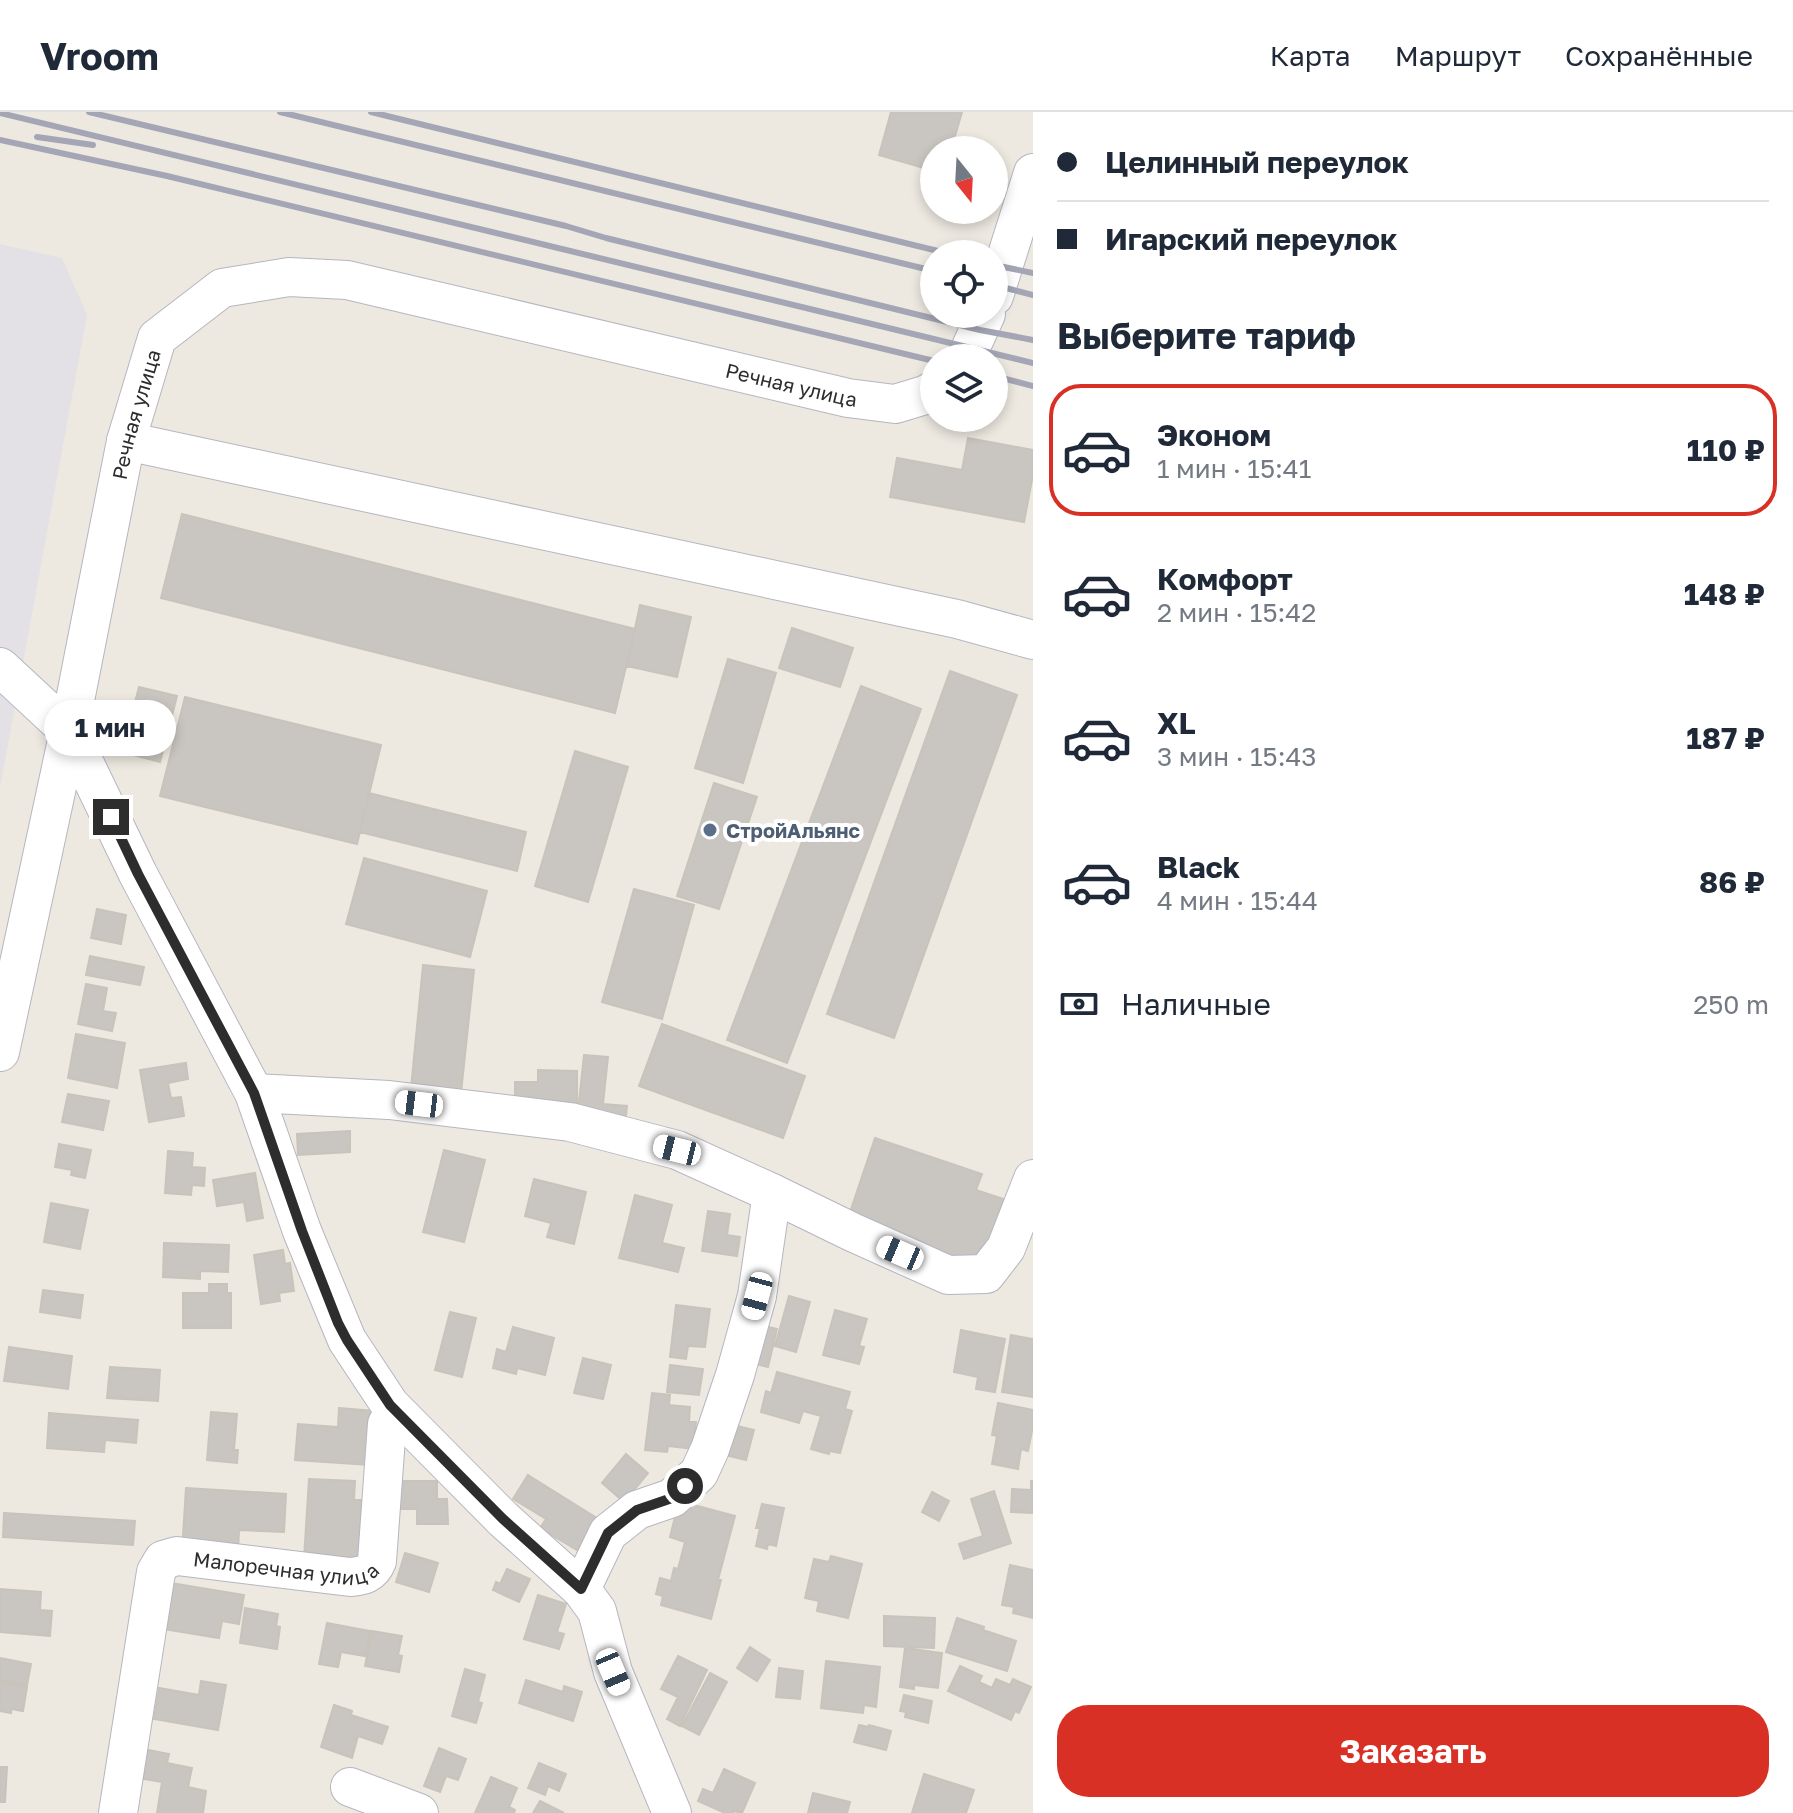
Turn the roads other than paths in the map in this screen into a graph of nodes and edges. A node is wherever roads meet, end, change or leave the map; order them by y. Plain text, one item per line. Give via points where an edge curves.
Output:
1 (1033, 173) edge
2 (1008, 247) edge
3 (920, 396) edge
4 (126, 441) junction
5 (1033, 640) edge
6 (0, 667) edge
7 (69, 731) junction
8 (0, 1052) edge
9 (254, 1093) junction
10 (1033, 1179) edge
11 (772, 1193) junction
12 (387, 1424) dead end
13 (581, 1589) junction
14 (350, 1787) dead end
15 (118, 1813) edge
16 (419, 1813) edge
17 (672, 1813) edge

1 - 2 street
3 - 4 street, Речная улица via 895,404 848,398 347,280 289,277 222,288 157,338
4 - 5 street
4 - 7 street, Речная улица
6 - 7 street
7 - 8 street, Речная улица
7 - 9 street
9 - 11 street via 389,1100 570,1122 677,1150
9 - 13 street via 347,1340 390,1405
10 - 11 street via 1006,1248 986,1274 948,1275
11 - 13 street via 757,1296 699,1473 672,1498 637,1510 608,1533
12 - 15 street, Малоречная улица via 377,1561 363,1576 177,1556 163,1560 156,1572
13 - 17 street via 597,1611 613,1672
14 - 16 street

